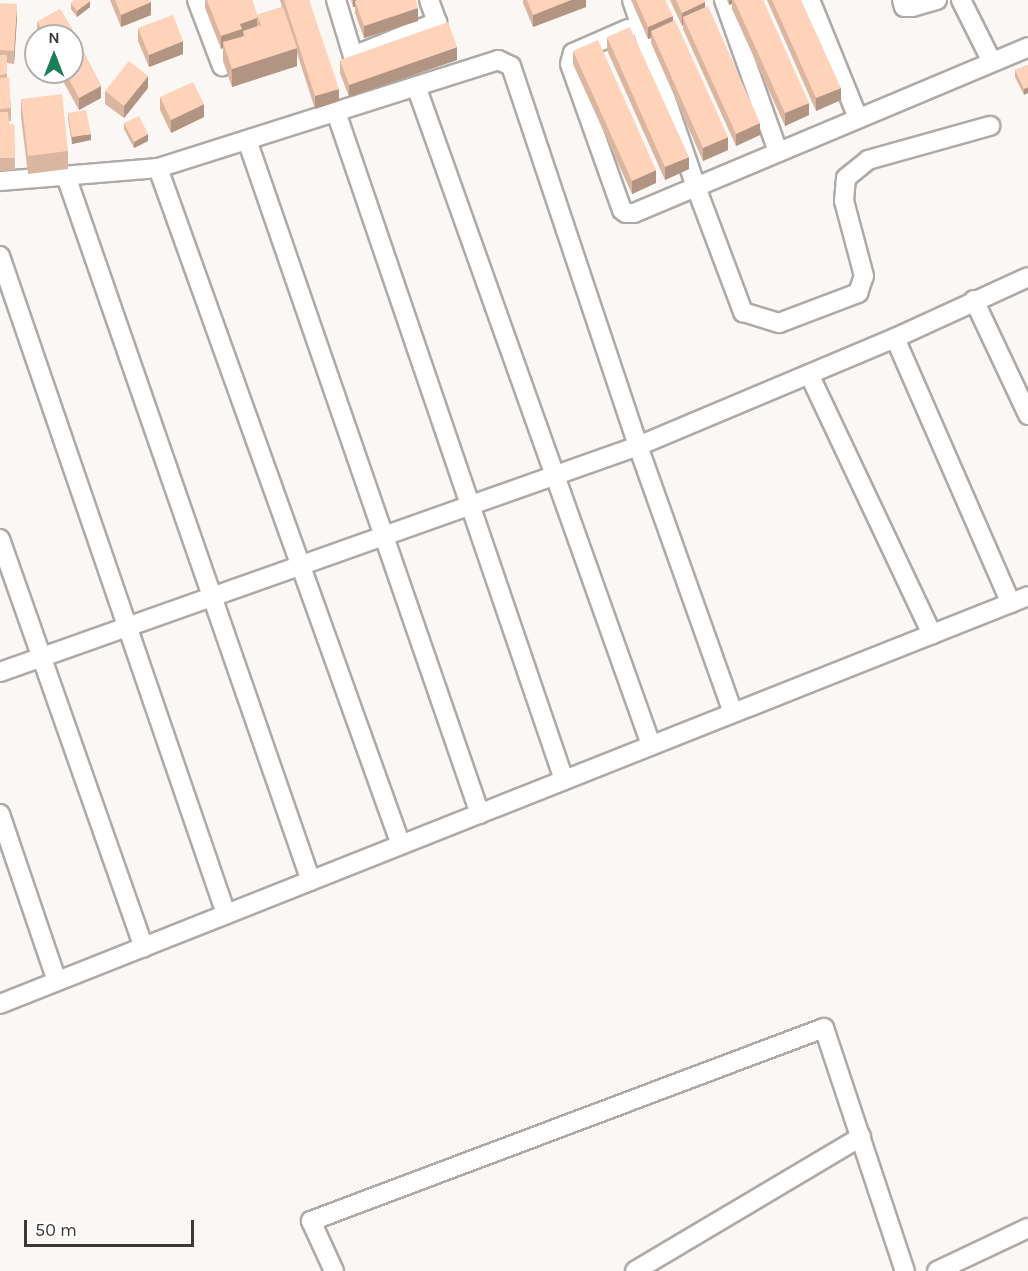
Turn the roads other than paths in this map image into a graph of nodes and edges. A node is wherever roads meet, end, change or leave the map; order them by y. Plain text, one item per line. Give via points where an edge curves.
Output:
1 (197, 0) edge
2 (336, 0) edge
3 (429, 0) edge
4 (632, 0) edge
5 (724, 0) edge
6 (810, 0) edge
7 (902, 0) edge
8 (937, 0) edge
9 (961, 0) edge
10 (640, 24) junction
11 (1028, 47) edge
12 (992, 62) junction
13 (222, 66) dead end
14 (417, 86) junction
15 (336, 112) junction
16 (858, 118) junction
17 (990, 126) dead end
18 (247, 140) junction
19 (778, 152) junction
20 (158, 168) junction
21 (66, 176) junction
22 (0, 181) edge
23 (696, 187) junction
24 (0, 256) edge
25 (1028, 277) edge
26 (974, 300) junction
27 (895, 338) junction
28 (809, 374) junction
29 (1028, 415) edge
30 (638, 446) junction
31 (555, 476) junction
32 (471, 505) junction
33 (384, 536) junction
34 (0, 539) edge
35 (301, 566) junction
36 (212, 597) junction
37 (1020, 599) edge
38 (127, 627) junction
39 (932, 634) junction
40 (42, 657) junction
41 (0, 672) edge
42 (733, 713) junction
43 (651, 746) junction
44 (564, 780) junction
45 (0, 814) edge
46 (480, 814) junction
47 (401, 845) junction
48 (311, 881) junction
49 (226, 914) junction
50 (144, 947) junction
51 (57, 981) junction
52 (0, 1004) edge
53 (861, 1137) junction
54 (1028, 1228) edge
55 (334, 1271) edge
56 (635, 1271) edge
57 (904, 1271) edge
58 (937, 1271) edge

1 - 13 street
2 - 3 street via 353,56 437,22
4 - 10 street
5 - 19 street
6 - 16 street
7 - 8 street via 904,7
9 - 12 street
10 - 23 street
10 - 23 street via 573,53 570,64 622,210 634,213
11 - 12 street
12 - 16 street
14 - 15 street
14 - 30 street via 498,60 511,66
14 - 31 street
15 - 18 street
15 - 32 street
16 - 19 street
17 - 23 street via 868,160 846,178 844,201 864,276 858,293 779,323 743,312
18 - 20 street
18 - 33 street
19 - 23 street
20 - 21 street
20 - 35 street
21 - 22 street
21 - 36 street
24 - 38 street
25 - 26 street
26 - 27 street
26 - 29 street
27 - 28 street
27 - 37 street
28 - 30 street
28 - 39 street
30 - 31 street
30 - 42 street
31 - 32 street
31 - 43 street
32 - 33 street
32 - 44 street
33 - 35 street
33 - 46 street
34 - 40 street
35 - 36 street
35 - 47 street
36 - 38 street
36 - 48 street
37 - 39 street
38 - 40 street
38 - 49 street
39 - 42 street
40 - 41 street
40 - 50 street
42 - 43 street
43 - 44 street
44 - 46 street
45 - 51 street
46 - 47 street
47 - 48 street
48 - 49 street
49 - 50 street
50 - 51 street
51 - 52 street
53 - 55 street via 824,1028 311,1221
53 - 56 street
53 - 57 street
54 - 58 street

